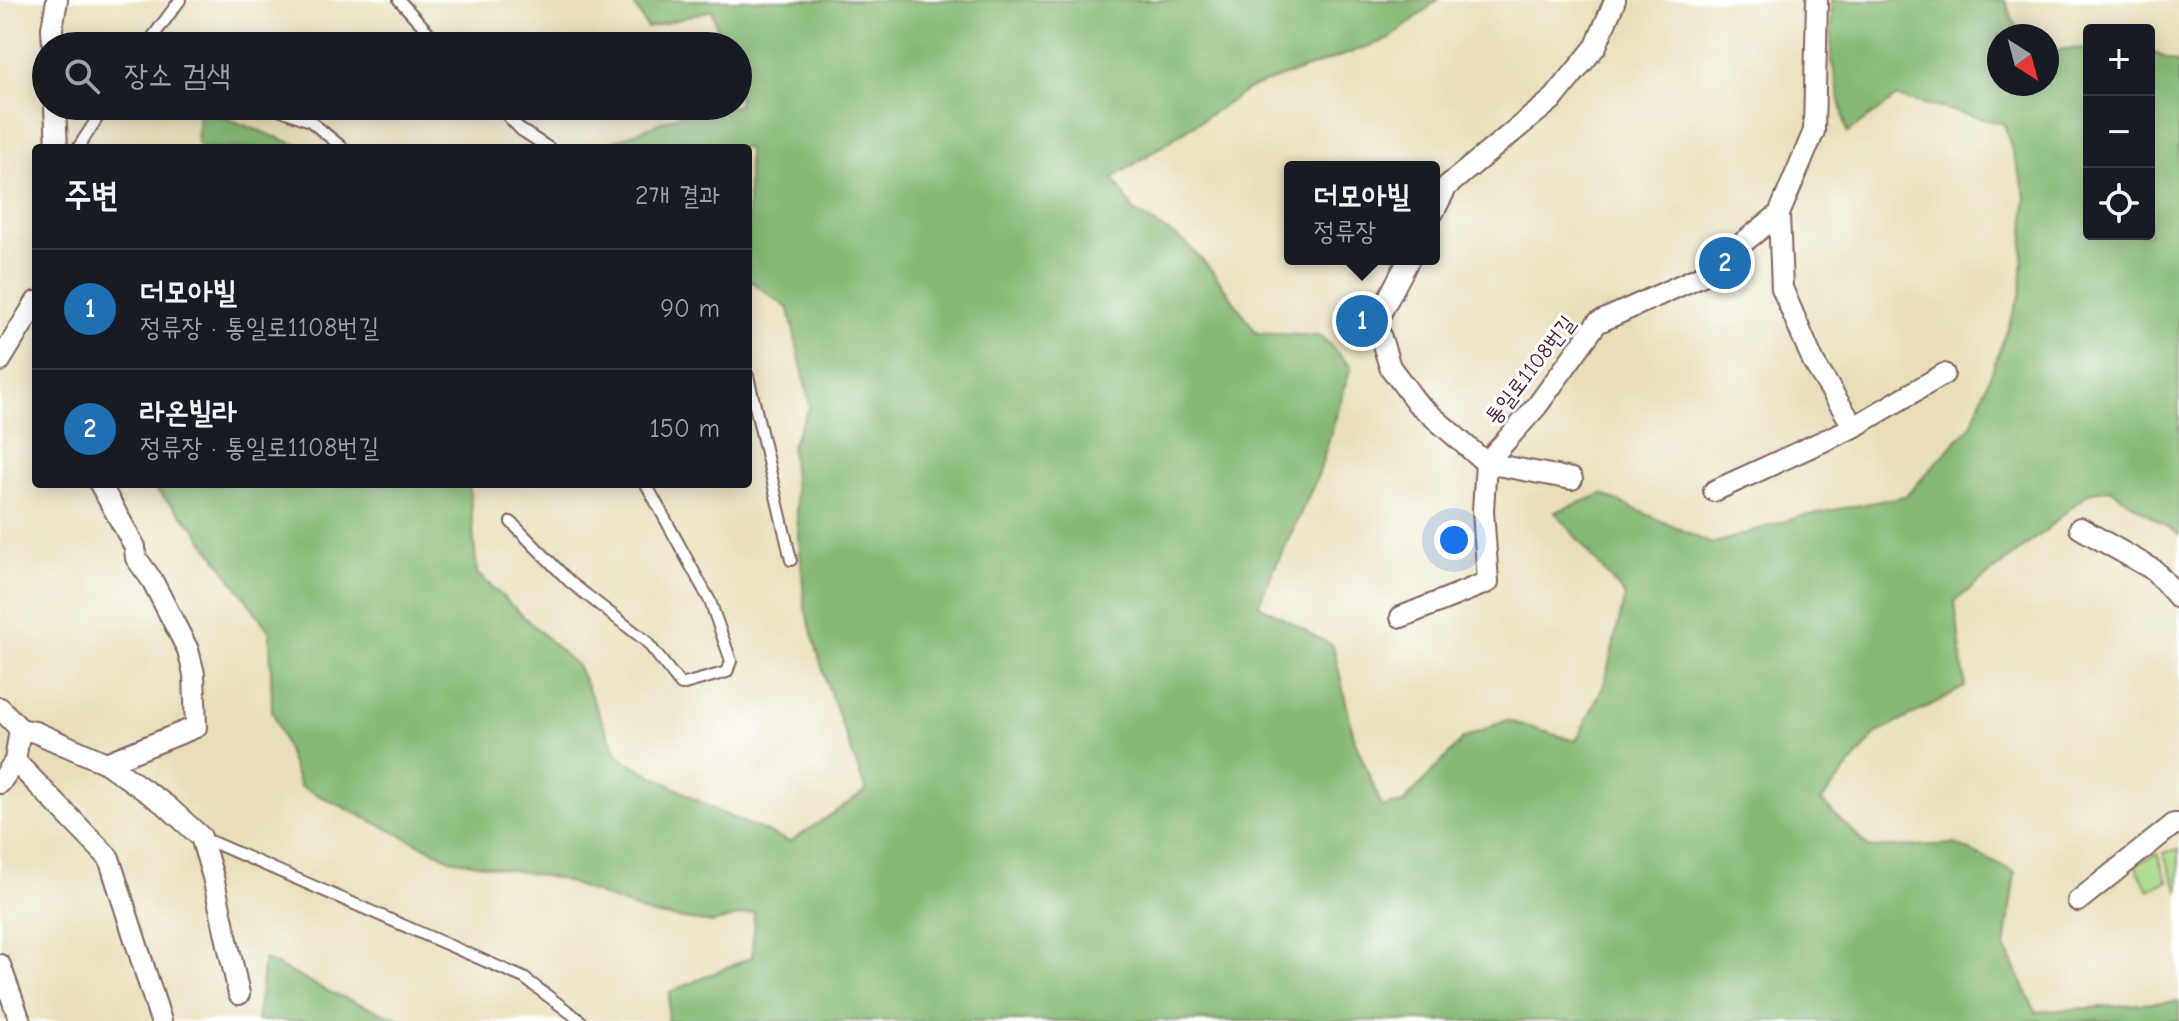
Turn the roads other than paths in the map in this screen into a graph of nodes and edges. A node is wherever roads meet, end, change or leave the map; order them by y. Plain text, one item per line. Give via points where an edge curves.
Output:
1 (57, 0) edge
2 (180, 0) edge
3 (399, 0) edge
4 (1615, 0) edge
5 (1817, 0) edge
6 (52, 32) edge
7 (156, 32) edge
8 (428, 32) edge
9 (56, 120) edge
10 (96, 120) edge
11 (307, 120) edge
12 (511, 120) edge
13 (57, 144) edge
14 (81, 144) edge
15 (338, 144) edge
16 (543, 144) edge
17 (1440, 199) edge
18 (1779, 214) junction
19 (1406, 265) edge
20 (32, 316) edge
21 (0, 361) edge
22 (1944, 374) dead end
23 (752, 393) edge
24 (1854, 427) junction
25 (1486, 463) junction
26 (1572, 479) dead end
27 (102, 488) edge
28 (648, 488) edge
29 (1714, 491) dead end
30 (511, 522) dead end
31 (2080, 528) dead end
32 (791, 560) dead end
33 (2179, 598) edge
34 (1401, 617) dead end
35 (0, 708) edge
36 (20, 729) junction
37 (15, 761) junction
38 (106, 763) junction
39 (0, 783) edge
40 (2179, 824) edge
41 (201, 837) junction
42 (2078, 901) dead end
43 (1, 969) edge
44 (239, 994) dead end
45 (20, 1021) edge
46 (161, 1021) edge
47 (581, 1021) edge

1 - 6 street
2 - 7 lane
3 - 8 lane
4 - 17 street via 1596,46 1554,98 1447,186
5 - 18 street, 통일로1108번길 via 1814,131
9 - 13 street
10 - 14 lane
11 - 15 lane
12 - 16 lane
18 - 24 street, 통일로1108번길 via 1782,288 1814,363
18 - 25 street, 통일로1108번길 via 1701,276 1597,323 1537,406
19 - 25 street, 통일로1108번길 via 1376,322 1390,367 1417,403
20 - 21 street
22 - 24 street
23 - 32 lane
24 - 29 street
25 - 26 street
25 - 34 street via 1488,582
27 - 38 street via 188,650 196,727
28 - 30 lane via 710,601 731,661 727,672 681,685 646,641 570,582
31 - 33 street via 2154,570
35 - 36 street
36 - 37 street
36 - 38 street
37 - 39 street
37 - 46 street via 109,858
38 - 41 street
40 - 42 street
41 - 44 street
41 - 47 lane via 524,978
43 - 45 street

